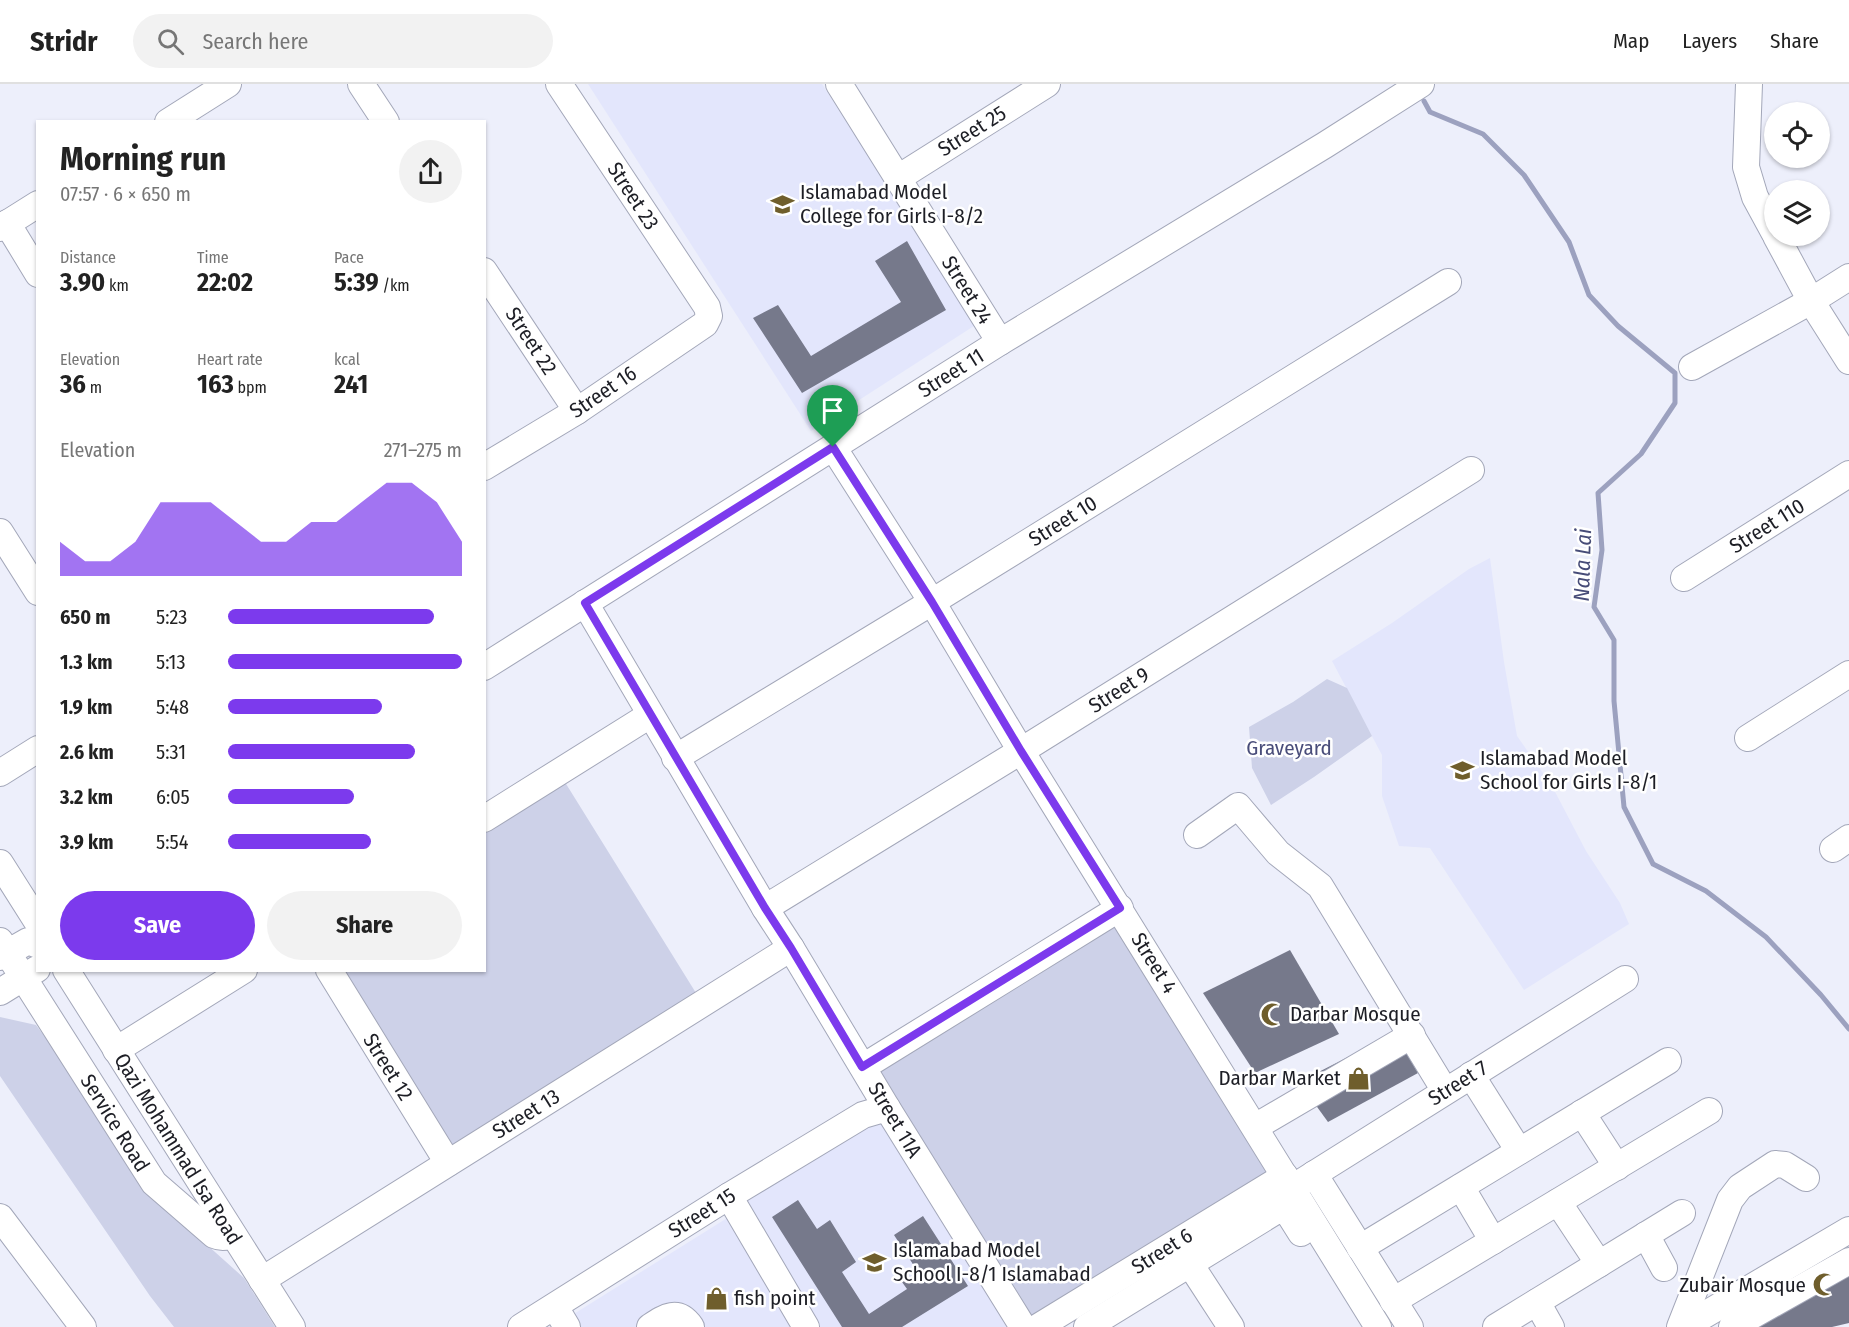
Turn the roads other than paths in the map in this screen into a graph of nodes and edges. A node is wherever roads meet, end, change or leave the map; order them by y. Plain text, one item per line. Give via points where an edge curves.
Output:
1 (228, 84) edge
2 (361, 84) edge
3 (559, 84) edge
4 (839, 84) edge
5 (1047, 84) edge
6 (1421, 84) edge
7 (1749, 84) edge
8 (198, 114) edge
9 (176, 120) edge
10 (385, 120) edge
11 (898, 178) junction
12 (36, 205) edge
13 (1764, 214) edge
14 (3, 225) edge
15 (1781, 246) edge
16 (36, 271) edge
17 (486, 274) edge
18 (1849, 278) edge
19 (1448, 282) dead end
20 (1811, 301) junction
21 (707, 307) joint
22 (1000, 342) junction
23 (1849, 362) edge
24 (1692, 367) dead end
25 (577, 411) junction
26 (833, 447) junction
27 (486, 466) edge
28 (1471, 470) dead end
29 (1849, 474) edge
30 (0, 532) edge
31 (1684, 578) dead end
32 (36, 589) edge
33 (932, 602) junction
34 (585, 603) junction
35 (486, 666) edge
36 (1849, 674) edge
37 (650, 715) junction
38 (1748, 738) dead end
39 (36, 750) edge
40 (1021, 751) junction
41 (675, 758) junction
42 (0, 773) edge
43 (486, 818) edge
44 (1197, 835) dead end
45 (0, 863) edge
46 (765, 908) junction
47 (1120, 908) junction
48 (36, 920) edge
49 (36, 944) edge
50 (791, 948) junction
51 (2, 950) edge
52 (67, 972) edge
53 (241, 972) edge
54 (329, 972) edge
55 (31, 974) edge
56 (1625, 980) dead end
57 (0, 993) edge
58 (1412, 1035) junction
59 (116, 1050) junction
60 (1668, 1060) dead end
61 (862, 1067) junction
62 (1471, 1075) junction
63 (1445, 1091) junction
64 (887, 1108) junction
65 (1709, 1111) dead end
66 (1582, 1113) junction
67 (1255, 1127) junction
68 (1519, 1151) junction
69 (448, 1163) junction
70 (1617, 1167) junction
71 (1314, 1174) junction
72 (1806, 1178) dead end
73 (1289, 1182) junction
74 (1461, 1187) junction
75 (729, 1196) junction
76 (1558, 1202) junction
77 (1682, 1213) dead end
78 (2, 1220) edge
79 (1849, 1230) edge
80 (232, 1234) junction
81 (1646, 1235) junction
82 (1493, 1241) junction
83 (1360, 1248) junction
84 (1849, 1261) edge
85 (1190, 1264) junction
86 (1599, 1264) junction
87 (1664, 1268) dead end
88 (262, 1280) junction
89 (1087, 1297) junction
90 (1393, 1301) junction
91 (1537, 1302) junction
92 (561, 1317) edge
93 (1098, 1324) edge
94 (1690, 1325) edge
95 (64, 1327) edge
96 (83, 1327) edge
97 (292, 1327) edge
98 (521, 1327) edge
99 (650, 1327) edge
100 (691, 1327) edge
101 (806, 1327) edge
102 (1023, 1327) edge
103 (1038, 1327) edge
104 (1231, 1327) edge
105 (1361, 1327) edge
106 (1378, 1327) edge
107 (1410, 1327) edge
108 (1496, 1327) edge
109 (1551, 1327) edge
110 (1731, 1327) edge

1 - 8 street
2 - 10 street
3 - 21 street, Street 23
4 - 11 street, Street 24
5 - 11 street, Street 25
6 - 22 street, Street 11
7 - 13 street via 1746,166
8 - 9 street
11 - 22 street, Street 24
12 - 14 street
14 - 16 street
15 - 20 street
17 - 25 street, Street 22
18 - 20 street
19 - 33 street, Street 10
20 - 23 street
20 - 24 street
21 - 25 street, Street 16 via 709,316 705,324
22 - 26 street, Street 11
25 - 27 street, Street 16
26 - 33 street, Street 4
26 - 34 street, Street 11
28 - 40 street, Street 9
29 - 31 street, Street 110
30 - 32 street
33 - 40 street, Street 4
33 - 41 street, Street 10
34 - 35 street, Street 11
34 - 37 street, Street 11A
36 - 38 street
37 - 41 street, Street 11A
37 - 43 street
39 - 42 street
40 - 46 street, Street 9
40 - 47 street, Street 4
41 - 46 street, Street 11A
44 - 58 street via 1238,806 1278,853 1320,886
45 - 48 street
46 - 50 street, Street 11A
47 - 61 street
47 - 67 street, Street 4
49 - 51 street, Service Road via 28,941
50 - 61 street, Street 11A
50 - 69 street, Street 13
51 - 55 street, Service Road
52 - 59 street, Qazi Mohammad Isa Road
53 - 59 street
54 - 69 street, Street 12
55 - 57 street
55 - 80 street, Service Road via 154,1183 214,1235 220,1238
56 - 62 street, Street 7
58 - 63 street
58 - 67 street
59 - 80 street, Qazi Mohammad Isa Road
60 - 66 street
61 - 64 street, Street 11A
62 - 63 street, Street 7
62 - 68 street
63 - 71 street, Street 7
64 - 75 street, Street 15 via 863,1115
64 - 102 street, Street 11A
65 - 70 street
66 - 68 street
66 - 70 street
67 - 73 street, Street 4
68 - 74 street
69 - 88 street, Street 13
70 - 76 street
71 - 73 street, Street 7
71 - 83 street
72 - 94 street via 1785,1165 1775,1164 1740,1187 1730,1200
73 - 89 street, Street 6
73 - 106 street, Street 4
74 - 82 street
74 - 83 street
75 - 92 street, Street 15
75 - 101 street
76 - 82 street
76 - 86 street
77 - 81 street
78 - 95 street via 19,1260
78 - 96 street
79 - 94 street
80 - 88 street, Qazi Mohammad Isa Road
81 - 86 street
81 - 87 street
82 - 90 street
83 - 90 street
84 - 110 street
85 - 93 street
85 - 104 street
85 - 105 street via 1284,1206
86 - 91 street
88 - 97 street, Qazi Mohammad Isa Road
89 - 93 street
89 - 103 street, Street 6
90 - 107 street
91 - 108 street
91 - 109 street
92 - 98 street, Street 15
99 - 100 street via 665,1317 676,1316

